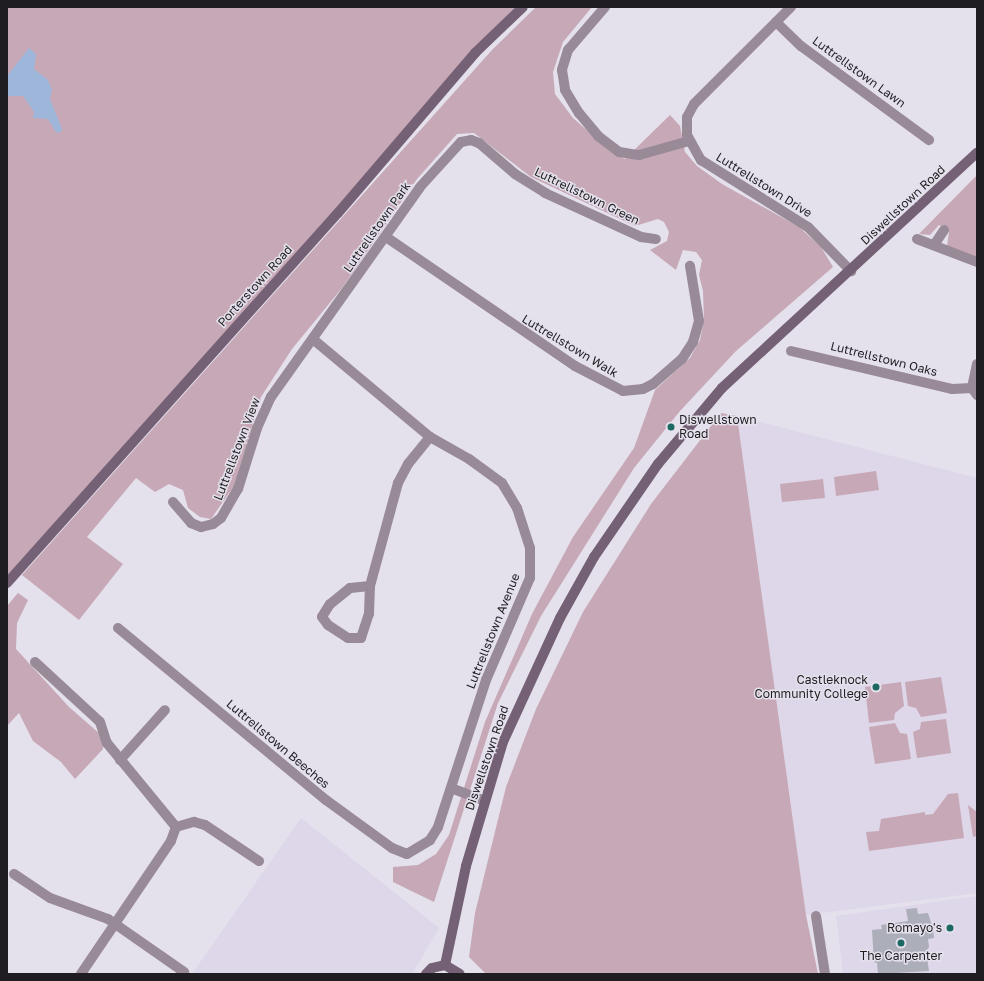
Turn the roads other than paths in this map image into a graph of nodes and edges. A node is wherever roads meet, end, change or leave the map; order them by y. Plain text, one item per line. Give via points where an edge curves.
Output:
1 (523, 7) edge
2 (605, 7) edge
3 (791, 7) edge
4 (776, 22) junction
5 (471, 140) joint
6 (929, 140) dead end
7 (689, 141) junction
8 (977, 153) edge
9 (944, 230) dead end
10 (386, 237) junction
11 (656, 239) dead end
12 (917, 239) dead end
13 (934, 245) junction
14 (977, 262) edge
15 (690, 266) dead end
16 (851, 271) junction
17 (313, 340) junction
18 (791, 351) dead end
19 (977, 364) edge
20 (975, 391) edge
21 (430, 437) junction
22 (173, 502) dead end
23 (7, 583) edge
24 (370, 586) junction
25 (118, 628) dead end
26 (35, 662) dead end
27 (166, 710) dead end
28 (120, 760) junction
29 (451, 788) junction
30 (485, 801) junction
31 (176, 827) junction
32 (430, 840) joint
33 (259, 860) dead end
34 (14, 874) dead end
35 (816, 916) dead end
36 (116, 925) junction
37 (445, 965) junction
38 (184, 972) dead end
39 (81, 974) edge
40 (426, 974) edge
41 (460, 974) edge
42 (825, 974) edge

1 - 23 street, Porterstown Road via 475,53 338,213
2 - 7 street via 568,50 562,70 565,90 575,107 598,136 619,152 639,155
3 - 4 street, Luttrellstown Drive
4 - 6 street, Luttrellstown Lawn via 801,46
4 - 7 street, Luttrellstown Drive via 694,104 687,117
5 - 10 street, Luttrellstown Park via 461,142 420,187
5 - 11 street, Luttrellstown Green via 479,143 515,174 545,193 641,237
7 - 16 street, Luttrellstown Drive via 701,160 808,227
8 - 16 street, Diswellstown Road
9 - 13 street
10 - 15 street, Luttrellstown Walk via 549,350 623,391 643,389 653,384 682,359 693,342 699,321
10 - 17 street, Luttrellstown Park
12 - 13 street
13 - 14 street via 959,258
16 - 30 street, Diswellstown Road via 722,388 679,437 624,511 580,580 530,680 503,742
17 - 21 street, Luttrellstown Avenue
17 - 22 street, Luttrellstown View via 271,396 257,428 238,488 221,518 213,524 201,527 191,523
18 - 20 street, Luttrellstown Oaks via 952,389
19 - 20 street
21 - 24 street via 408,464 398,483
21 - 29 street, Luttrellstown Avenue via 469,459 502,483 524,525 531,561 525,590 486,680
24 - 24 street via 369,614 361,638 348,638 328,625 322,617 330,604 350,588
25 - 32 street, Luttrellstown Beeches via 326,800 392,848 407,854
26 - 28 street via 100,722 107,743
27 - 28 street
28 - 31 street
29 - 30 street
29 - 32 street, Luttrellstown Avenue via 438,827
30 - 37 street, Diswellstown Road via 466,866
31 - 33 street via 194,822 205,825
31 - 36 street via 171,841
34 - 36 street via 50,898 93,912
35 - 42 street
36 - 38 street
36 - 39 street
37 - 40 street via 432,968
37 - 41 street

